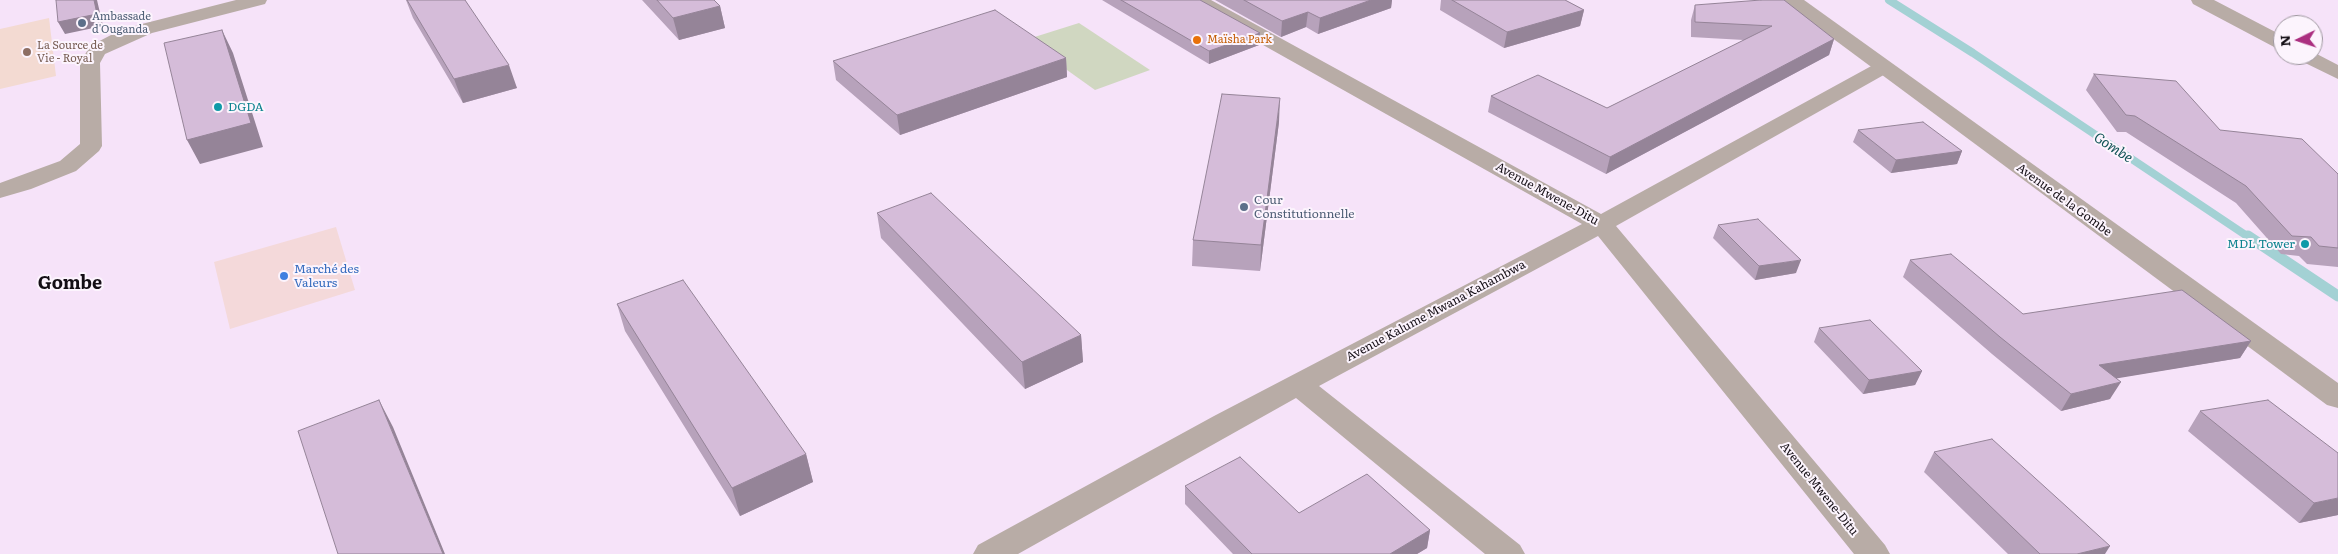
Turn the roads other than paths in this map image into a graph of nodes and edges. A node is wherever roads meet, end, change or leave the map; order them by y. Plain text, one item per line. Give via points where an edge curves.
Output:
1 (258, 0) edge
2 (1197, 0) edge
3 (1792, 0) edge
4 (2200, 0) edge
5 (2273, 39) edge
6 (2323, 65) edge
7 (1882, 68) junction
8 (2338, 73) edge
9 (0, 191) edge
10 (1601, 224) junction
11 (1298, 384) junction
12 (2338, 398) edge
13 (990, 554) edge
14 (1508, 554) edge
15 (1873, 554) edge

1 - 9 street via 145,29 97,50 90,63 91,146 68,166
2 - 10 street, Avenue Mwene-Ditu
3 - 7 street, Avenue de la Gombe
4 - 5 street
6 - 8 street
7 - 10 street, Avenue Kalume Mwana Kahambwa
7 - 12 street, Avenue de la Gombe
10 - 11 street, Avenue Kalume Mwana Kahambwa
10 - 15 street, Avenue Mwene-Ditu
11 - 13 street, Avenue Kalume Mwana Kahambwa
11 - 14 street

